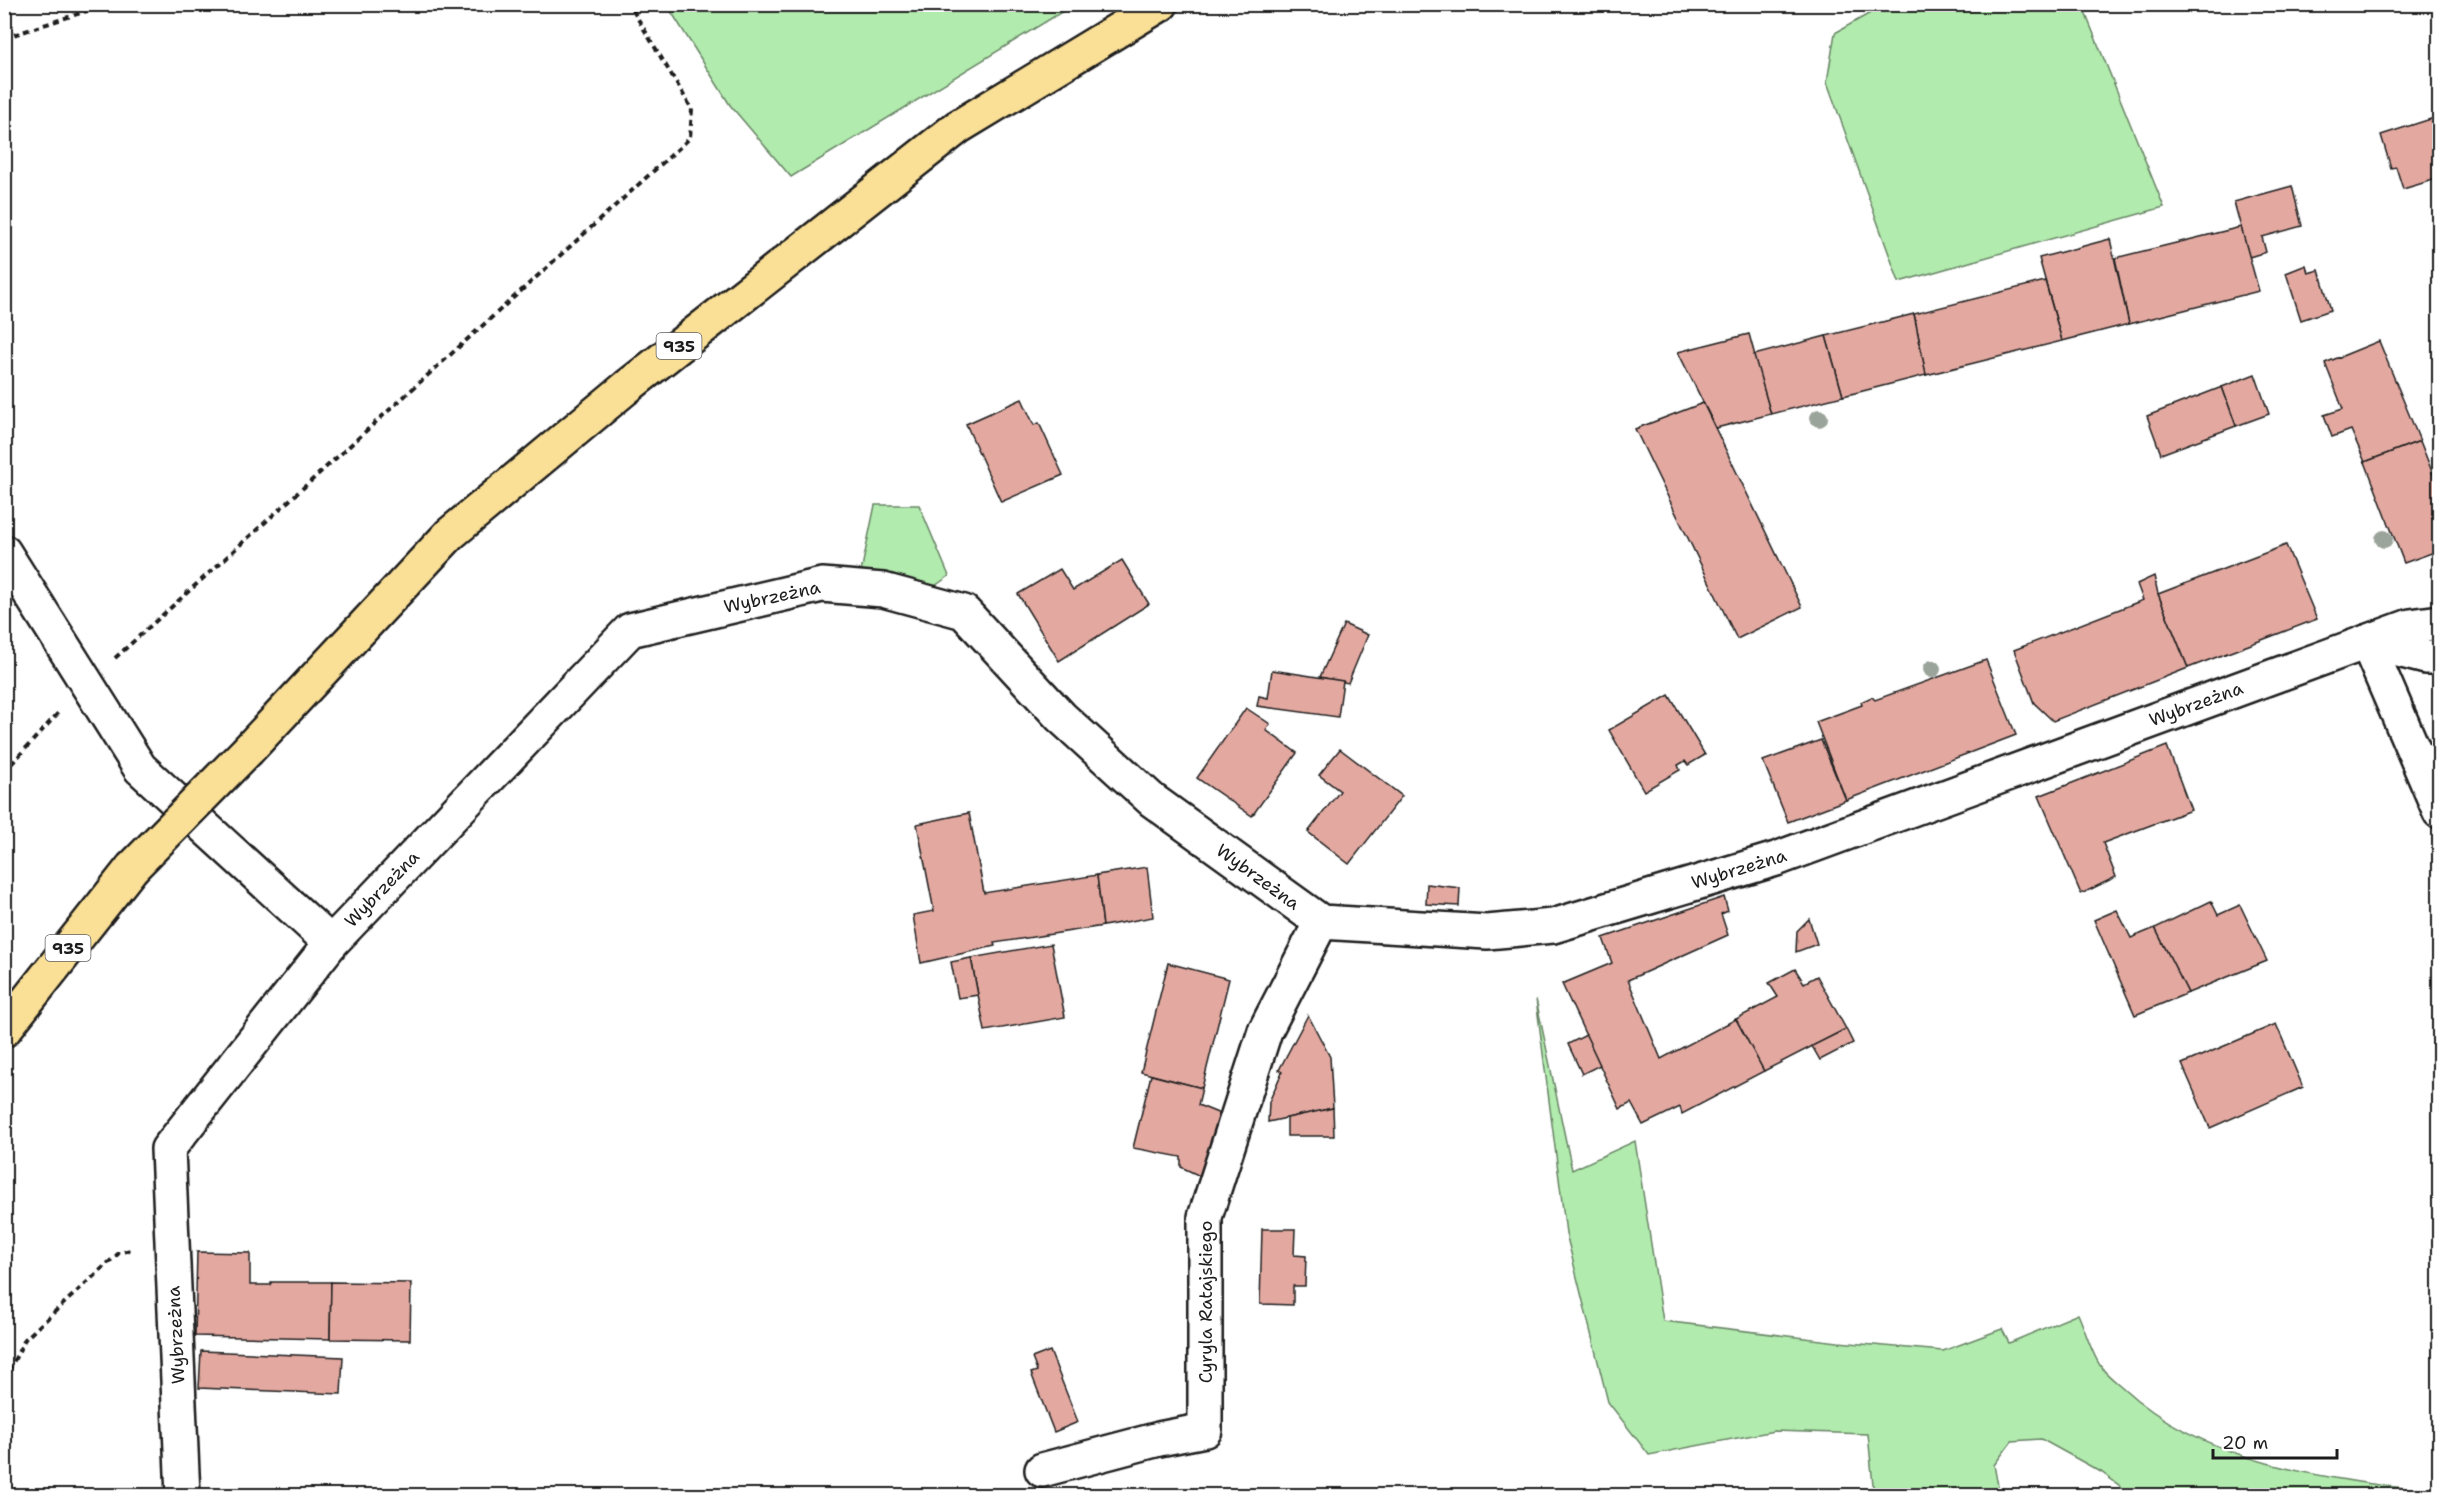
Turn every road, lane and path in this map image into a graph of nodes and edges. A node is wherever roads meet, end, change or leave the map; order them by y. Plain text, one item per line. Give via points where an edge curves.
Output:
1 (108, 4) edge
2 (629, 4) edge
3 (1161, 4) edge
4 (4, 38) edge
5 (4, 552) edge
6 (2439, 622) edge
7 (2367, 642) junction
8 (2439, 657) edge
9 (87, 683) junction
10 (4, 772) edge
11 (2439, 812) edge
12 (1321, 922) junction
13 (331, 943) junction
14 (4, 1030) edge
15 (172, 1238) junction
16 (4, 1380) edge
17 (1042, 1470) dead end
18 (183, 1496) edge

1 - 4 path
2 - 9 path via 692,109 690,138
3 - 14 main road, 935, bridge via 958,127 627,387 450,534 132,868
5 - 9 street, Wybrzeżna
6 - 7 street, Wybrzeżna via 2410,626
7 - 8 street
7 - 11 street
7 - 12 street, Wybrzeżna via 1776,859 1553,926 1487,932
9 - 10 path
9 - 13 street, Wybrzeżna via 140,768
12 - 13 street, Wybrzeżna via 1152,800 1061,717 964,612 883,591 822,585 630,630
12 - 17 street, Cyryla Ratajskiego via 1265,1031 1204,1217 1205,1430
13 - 15 street, Wybrzeżna via 168,1149
15 - 16 path via 119,1253 25,1339
15 - 18 street, Wybrzeżna

